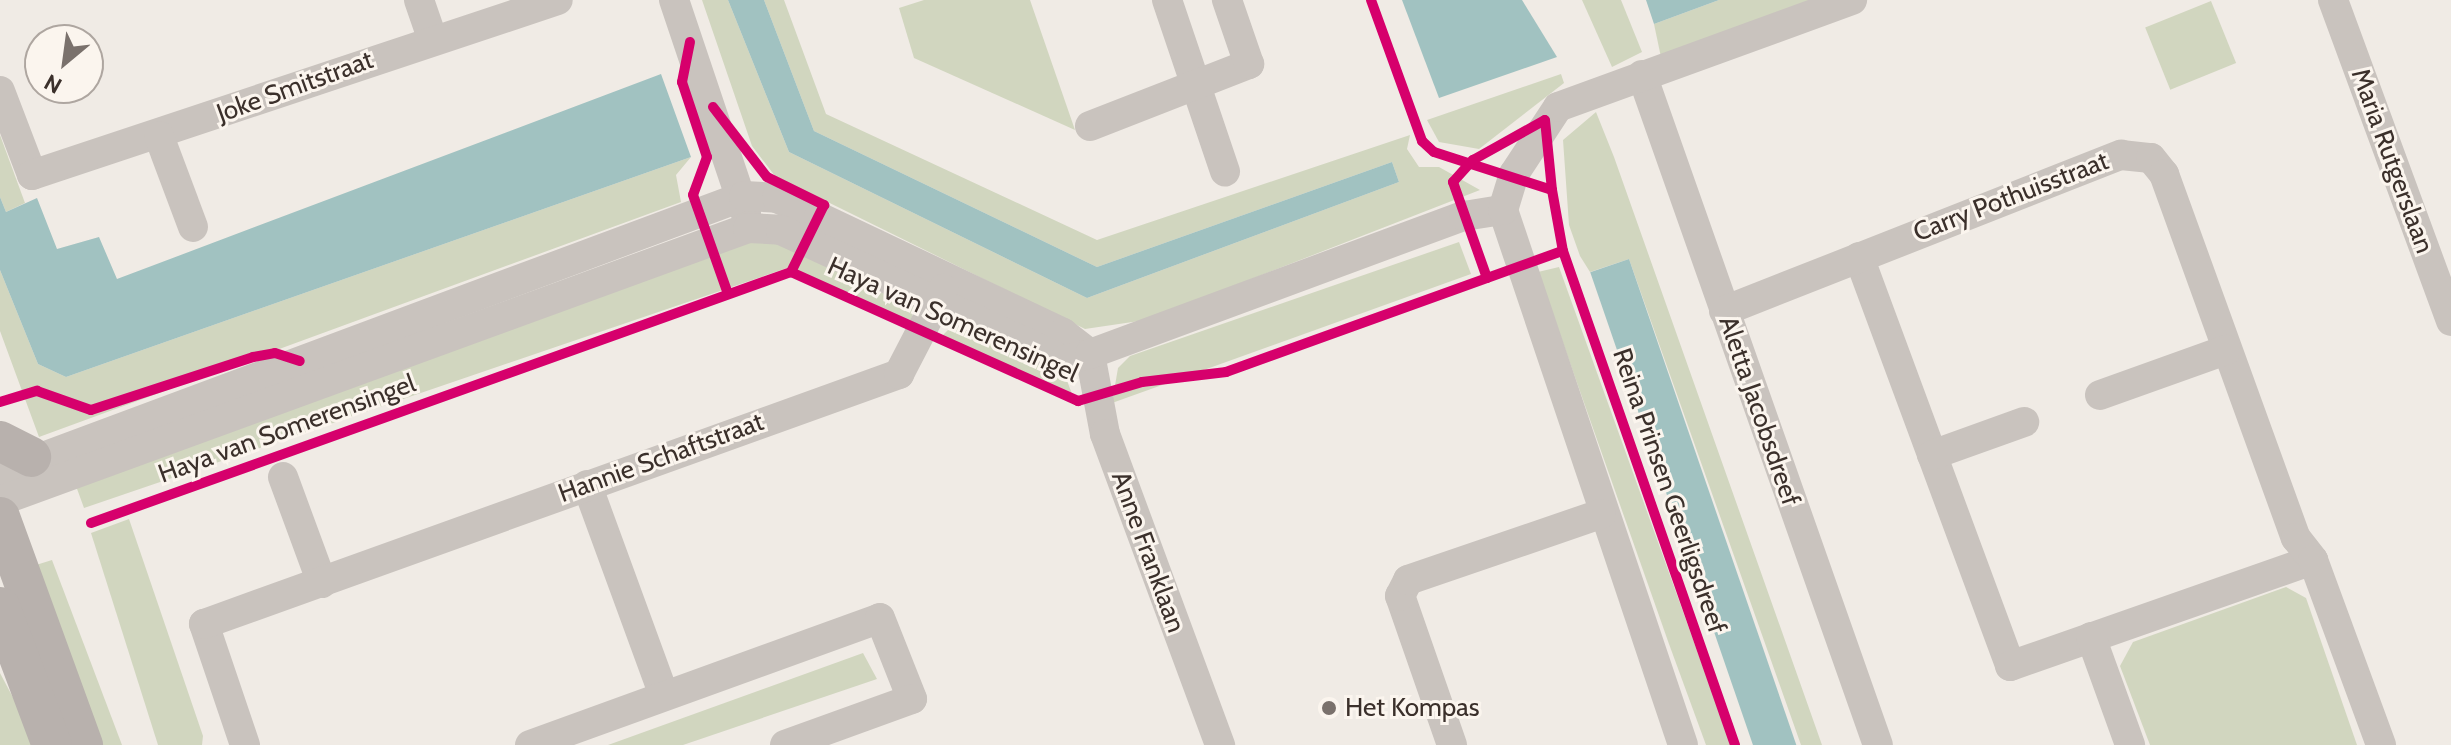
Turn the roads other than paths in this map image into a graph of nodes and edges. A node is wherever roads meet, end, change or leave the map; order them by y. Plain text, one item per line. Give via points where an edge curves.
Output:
1 (419, 0) edge
2 (558, 0) edge
3 (674, 0) edge
4 (1167, 0) edge
5 (1227, 0) edge
6 (1852, 0) edge
7 (2333, 0) edge
8 (432, 37) junction
9 (1642, 75) junction
10 (1196, 83) junction
11 (0, 91) edge
12 (1090, 126) dead end
13 (159, 136) junction
14 (1225, 171) dead end
15 (744, 196) junction
16 (1503, 210) junction
17 (193, 227) dead end
18 (748, 228) junction
19 (1859, 257) junction
20 (942, 292) junction
21 (1724, 311) junction
22 (2451, 321) edge
23 (2226, 350) junction
24 (1090, 354) junction
25 (2100, 395) dead end
26 (2024, 422) dead end
27 (1932, 455) junction
28 (10, 457) edge
29 (283, 477) dead end
30 (587, 485) junction
31 (0, 501) edge
32 (1601, 514) junction
33 (0, 517) edge
34 (2313, 560) junction
35 (322, 583) junction
36 (0, 607) edge
37 (2091, 637) junction
38 (664, 695) junction
39 (52, 745) edge
40 (83, 745) edge
41 (245, 745) edge
42 (530, 745) edge
43 (785, 745) edge
44 (1220, 745) edge
45 (1452, 745) edge
46 (1683, 745) edge
47 (1878, 745) edge
48 (2130, 745) edge
49 (2381, 745) edge

1 - 8 street
2 - 8 street, Joke Smitstraat
3 - 15 street
4 - 10 street
5 - 10 street via 1249,64
6 - 9 street
7 - 22 street, Maria Rutgerslaan
8 - 13 street, Joke Smitstraat
9 - 16 street via 1558,107 1545,120
9 - 21 street, Aletta Jacobsdreef
10 - 12 street
10 - 14 street
11 - 13 street, Joke Smitstraat via 32,175
13 - 17 street
15 - 18 street
15 - 20 street, Haya van Somerensingel via 777,198
15 - 28 street, Haya van Somerensingel
16 - 24 street, Haya van Somerensingel via 1464,216
16 - 32 street
18 - 20 street, Haya van Somerensingel via 781,230
18 - 31 street, Haya van Somerensingel
19 - 21 street, Carry Pothuisstraat
19 - 23 street, Carry Pothuisstraat via 2121,155 2151,158 2164,174
19 - 27 street
20 - 24 street, Haya van Somerensingel via 1063,333
20 - 30 street, Hannie Schaftstraat via 899,374
21 - 47 street, Aletta Jacobsdreef
23 - 25 street
23 - 34 street, Carry Pothuisstraat via 2296,538
24 - 44 street, Anne Franklaan via 1105,434
26 - 27 street
27 - 37 street via 2010,666
29 - 35 street
30 - 35 street, Hannie Schaftstraat
30 - 38 street
32 - 45 street via 1404,586 1400,596
32 - 46 street
33 - 40 main road
34 - 37 street
34 - 49 street, Carry Pothuisstraat
35 - 41 street, Hannie Schaftstraat via 204,624
36 - 39 main road
37 - 48 street
38 - 42 street
38 - 43 street via 880,618 912,699

